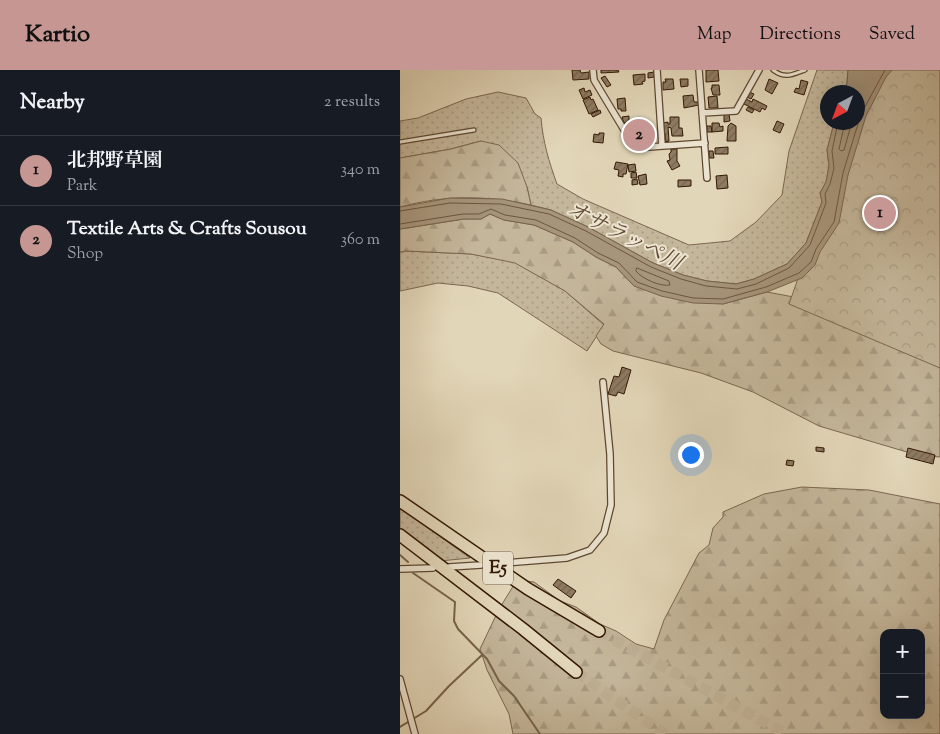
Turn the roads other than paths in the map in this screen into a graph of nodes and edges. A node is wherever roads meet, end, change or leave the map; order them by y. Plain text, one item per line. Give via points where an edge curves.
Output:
1 (593, 70) edge
2 (657, 70) edge
3 (699, 70) edge
4 (759, 70) edge
5 (773, 70) edge
6 (805, 70) edge
7 (702, 113) junction
8 (474, 130) dead end
9 (400, 142) edge
10 (705, 144) junction
11 (662, 146) junction
12 (707, 178) dead end
13 (603, 382) dead end
14 (400, 501) edge
15 (400, 535) edge
16 (504, 563) dead end
17 (480, 565) dead end
18 (449, 567) dead end
19 (433, 568) dead end
20 (400, 569) edge
21 (599, 631) tunnel mouth
22 (576, 672) tunnel mouth
23 (400, 679) edge
24 (415, 734) edge

1 - 11 street via 594,80 635,148
2 - 11 street
3 - 7 street
4 - 7 street via 736,111
5 - 6 lane via 788,77
7 - 10 street
8 - 9 lane
10 - 11 street
10 - 12 street
13 - 16 street via 611,505 604,533 590,550 567,558
14 - 21 highway, E5 via 528,588
15 - 22 highway, E5
17 - 18 street
19 - 20 street
23 - 24 street

